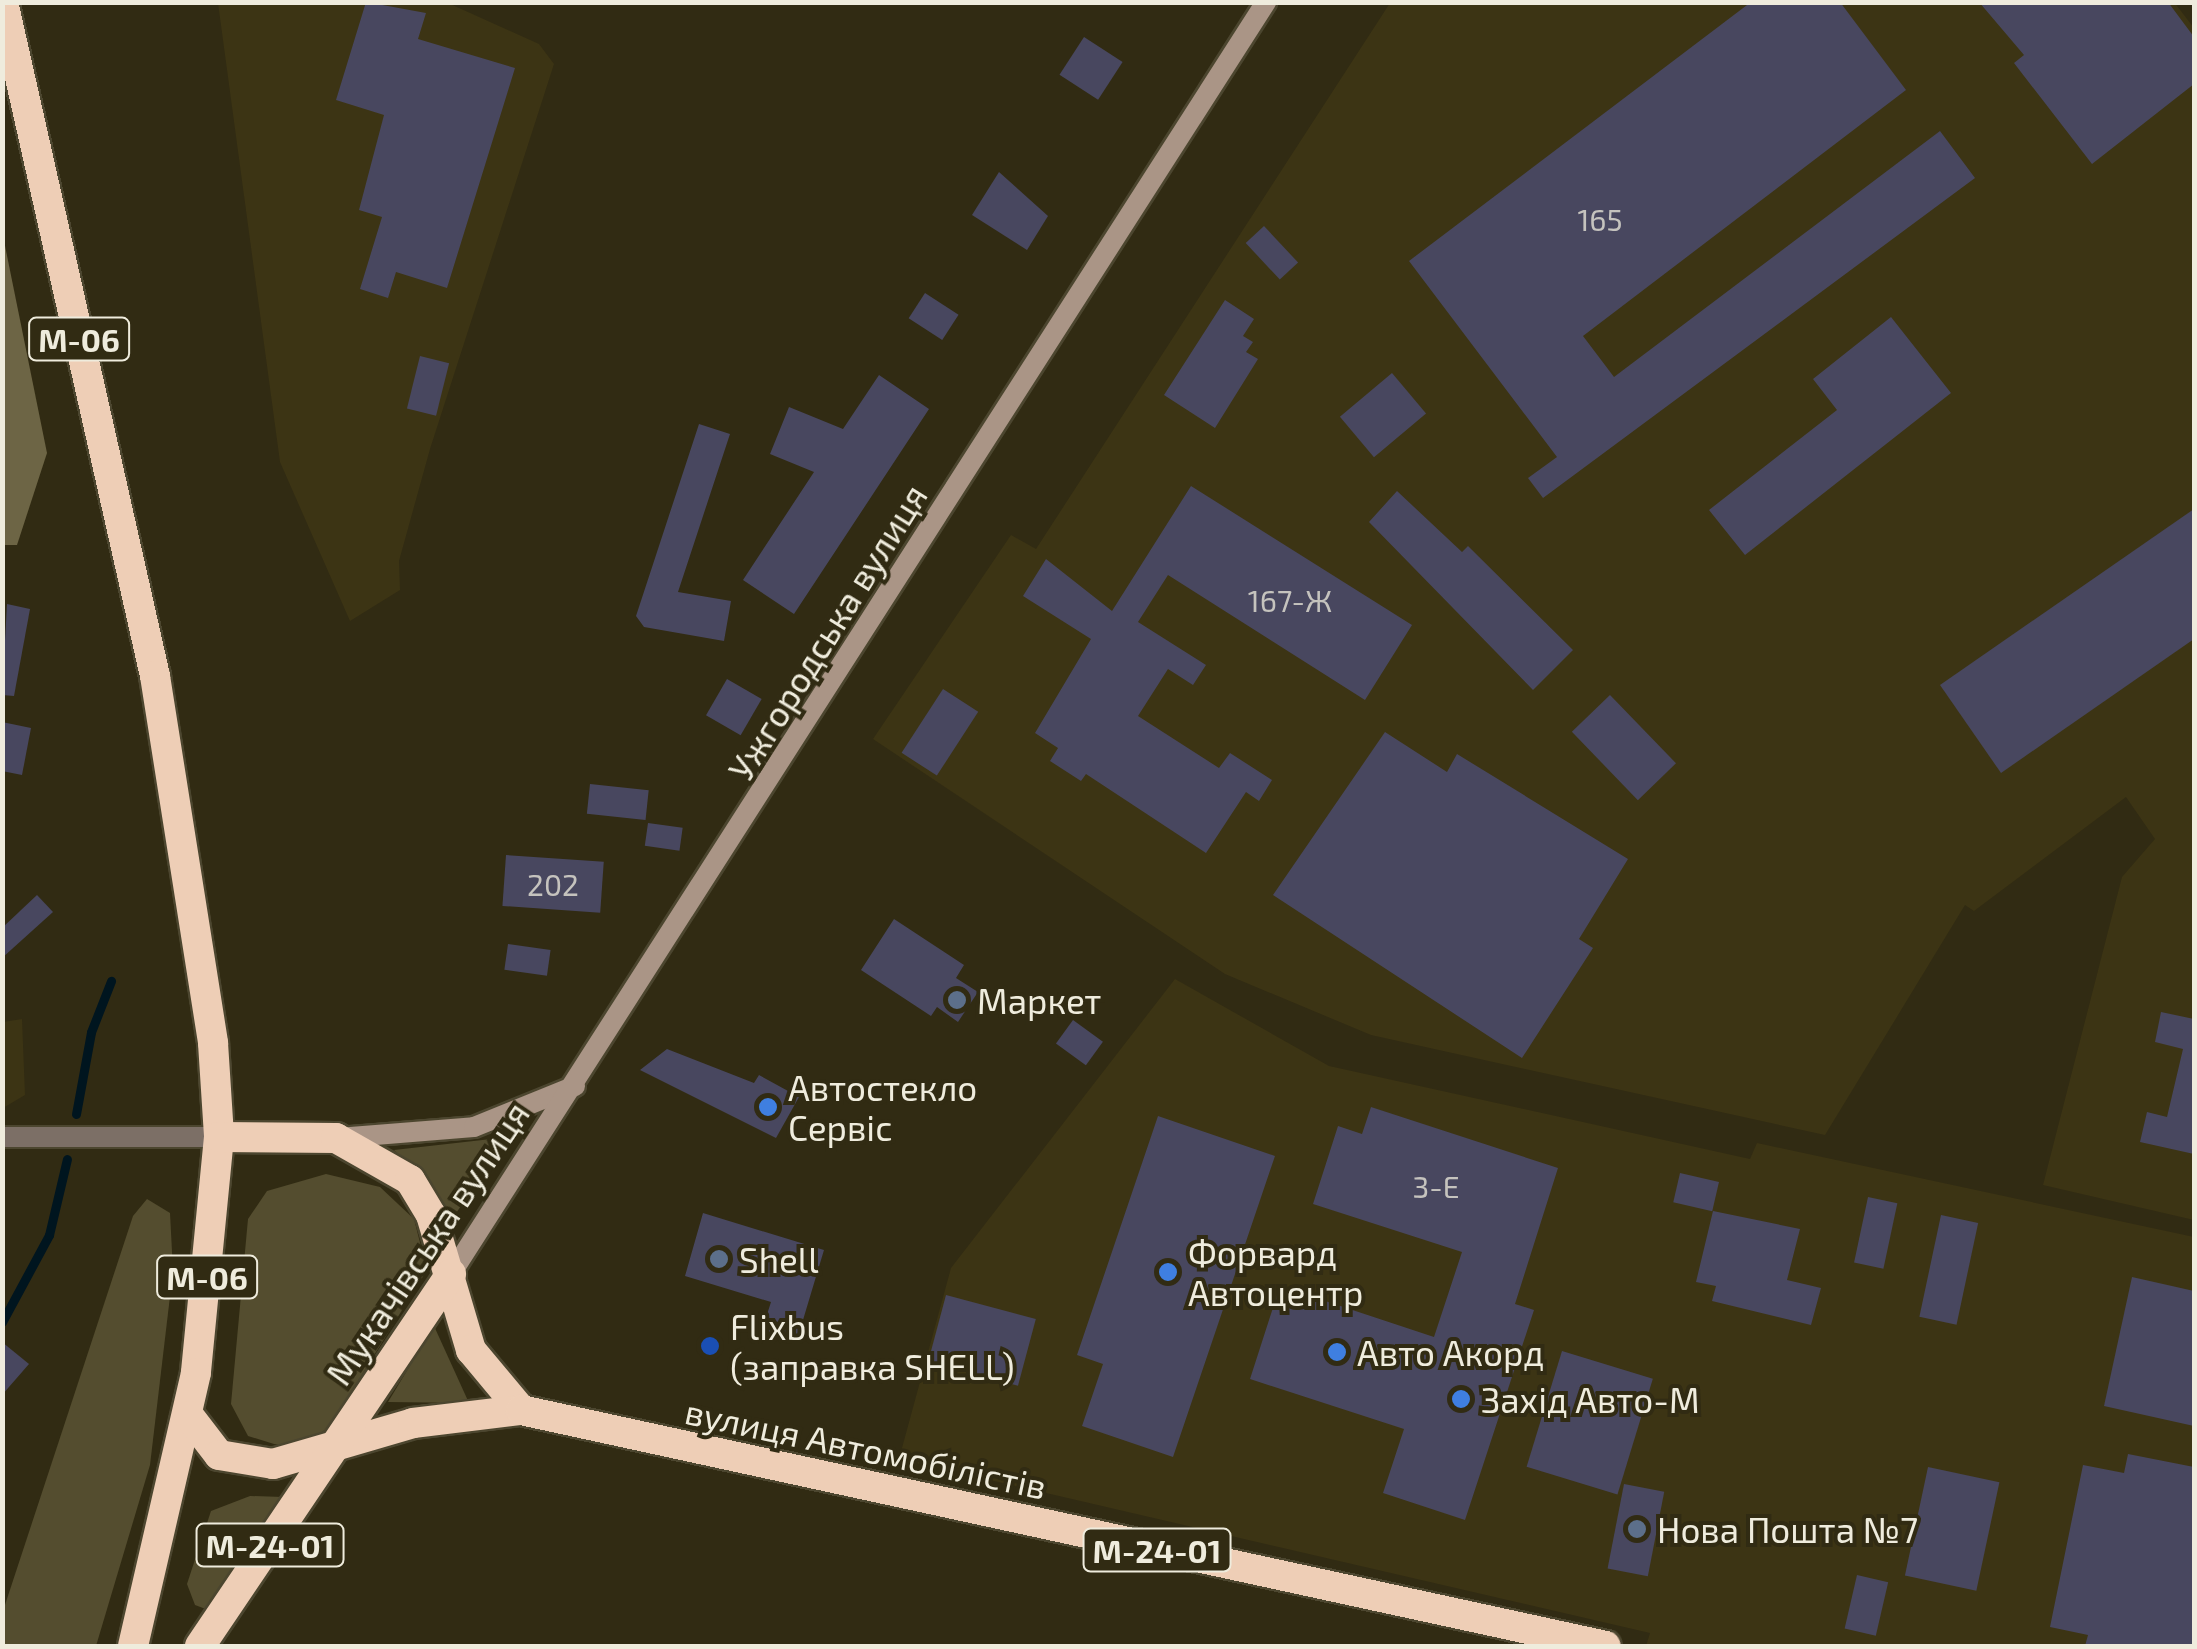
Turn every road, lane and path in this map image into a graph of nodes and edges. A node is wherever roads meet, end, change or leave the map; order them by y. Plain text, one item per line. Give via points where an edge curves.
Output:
1 (3, 2) edge
2 (1266, 2) edge
3 (577, 1085) junction
4 (2, 1137) edge
5 (219, 1137) junction
6 (336, 1138) junction
7 (451, 1274) junction
8 (521, 1410) junction
9 (189, 1416) junction
10 (340, 1443) junction
11 (133, 1646) edge
12 (200, 1646) edge
13 (1606, 1646) edge

1 - 5 highway, М-06 via 158,694 192,873
2 - 3 main road, Ужгородська вулиця
3 - 6 main road via 474,1127
3 - 7 main road, Мукачівська вулиця
4 - 5 street
5 - 6 highway
5 - 9 highway, М-06
6 - 7 highway via 410,1180
7 - 8 highway via 470,1350
7 - 10 highway, Мукачівська вулиця
8 - 10 highway, вулиця Автомобілістів / М-24-01 via 413,1422
8 - 13 highway, вулиця Автомобілістів / М-24-01
9 - 10 highway, М-24-01 via 204,1442 239,1461 272,1464
9 - 11 highway, М-06
10 - 12 highway, М-24-01

